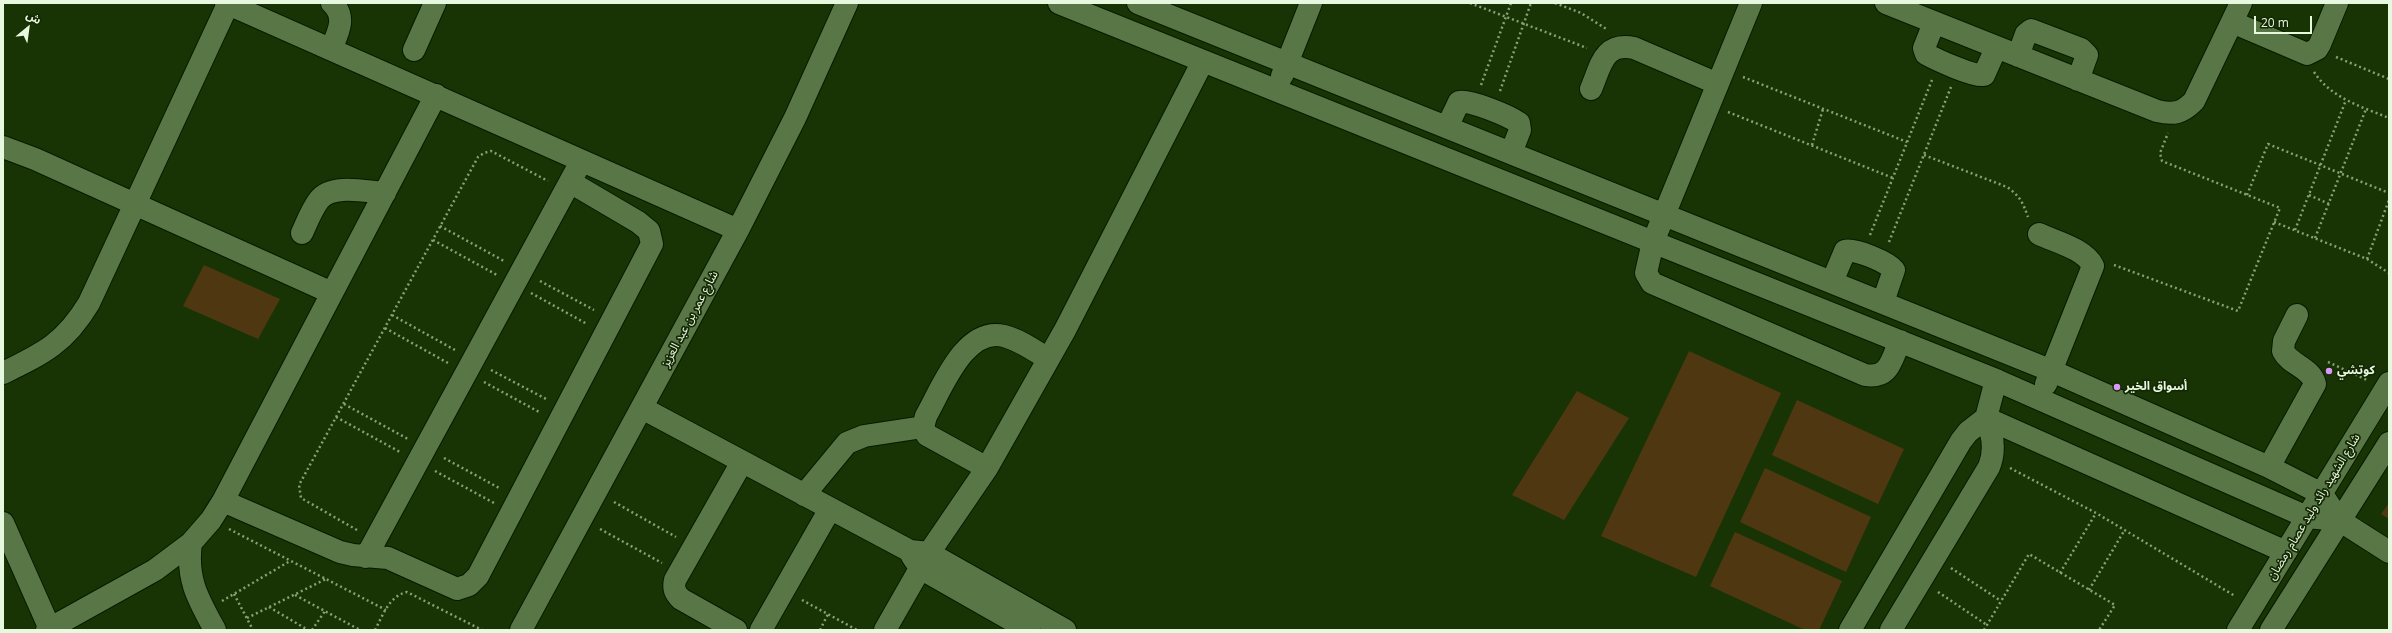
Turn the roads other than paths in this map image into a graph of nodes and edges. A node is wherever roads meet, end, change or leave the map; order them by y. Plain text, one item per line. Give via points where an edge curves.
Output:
1 (332, 3) edge
2 (435, 3) edge
3 (846, 3) edge
4 (1059, 3) edge
5 (1138, 3) edge
6 (1311, 3) edge
7 (1751, 3) edge
8 (2337, 3) edge
9 (227, 4) edge
10 (1894, 5) edge
11 (2237, 12) edge
12 (1934, 23) junction
13 (1996, 48) junction
14 (331, 49) junction
15 (414, 50) dead end
16 (2018, 56) junction
17 (1203, 61) junction
18 (1287, 63) junction
19 (1721, 77) junction
20 (2078, 80) junction
21 (1591, 89) dead end
22 (1276, 90) junction
23 (436, 95) junction
24 (1447, 127) junction
25 (3, 147) edge
26 (1511, 153) junction
27 (582, 159) junction
28 (568, 186) junction
29 (385, 192) junction
30 (135, 204) junction
31 (1664, 215) junction
32 (738, 230) junction
33 (302, 233) dead end
34 (2039, 234) road end
35 (1653, 242) junction
36 (1832, 282) junction
37 (332, 293) junction
38 (1883, 302) junction
39 (2297, 315) dead end
40 (1900, 341) junction
41 (1048, 359) junction
42 (2052, 371) junction
43 (3, 373) edge
44 (1996, 380) junction
45 (2387, 386) edge
46 (2040, 398) junction
47 (642, 408) junction
48 (1986, 418) junction
49 (923, 426) junction
50 (2389, 443) edge
51 (742, 462) junction
52 (2269, 467) junction
53 (987, 468) junction
54 (2322, 494) junction
55 (804, 495) junction
56 (223, 500) junction
57 (830, 509) junction
58 (2307, 517) junction
59 (2338, 520) junction
60 (3, 523) edge
61 (191, 543) junction
62 (370, 548) junction
63 (2286, 552) junction
64 (2389, 552) edge
65 (920, 558) junction
66 (49, 629) edge
67 (215, 630) edge
68 (521, 630) edge
69 (736, 630) edge
70 (761, 630) edge
71 (885, 630) edge
72 (1029, 630) edge
73 (1064, 630) edge
74 (1850, 630) edge
75 (1891, 630) edge
76 (2238, 630) edge
77 (2271, 630) edge

1 - 14 street via 338,9 342,20
2 - 15 street
3 - 32 street, شارع عمر بن عبد العزيز via 795,118
4 - 17 street
5 - 18 street
6 - 18 street
7 - 19 street
8 - 11 street via 2312,52
9 - 14 street
9 - 30 street
10 - 12 street
11 - 20 street via 2194,101 2184,110 2171,115 2157,112
12 - 13 street
12 - 13 street via 1924,51 1950,64 1978,75 1984,74
13 - 16 street
14 - 23 street
16 - 20 street
16 - 20 street via 2026,34 2031,30 2082,49 2086,55
17 - 22 street
17 - 41 street
18 - 22 street
18 - 24 street
19 - 21 street via 1634,48 1614,51
19 - 31 street
22 - 35 street
23 - 27 street
23 - 29 street
24 - 26 street
24 - 26 street via 1459,102 1463,101 1515,120 1521,126
25 - 30 street
26 - 31 street
27 - 28 street
27 - 32 street
28 - 62 street
28 - 62 street via 638,222 649,231 652,244 478,576 469,585 457,589
29 - 33 street via 329,192 320,198
29 - 37 street
30 - 37 street
30 - 43 street via 89,303 76,325 57,344
31 - 35 street
31 - 36 street
32 - 47 street, شارع عمر بن عبد العزيز
34 - 42 street via 2081,253 2089,258 2092,266 2091,275
35 - 40 street
35 - 40 street via 1646,273 1652,283 1865,375 1876,377 1886,371
36 - 38 street
36 - 38 street via 1845,251 1872,258 1891,266 1894,270
37 - 56 street
38 - 42 street
39 - 52 street via 2284,341 2284,351 2290,360 2311,375 2315,384
40 - 44 street
41 - 49 street via 1004,335 993,335 974,341 961,355 926,416
41 - 53 street
42 - 46 street
42 - 52 street
44 - 46 street
44 - 48 street
45 - 54 street, شارع الشهيد رائد وليد عصام رمضان
46 - 58 street
47 - 51 street
47 - 68 street, شارع عمر بن عبد العزيز
48 - 63 street
48 - 74 street via 1968,432 1962,441
48 - 75 street via 1992,434 1992,458 1936,558
49 - 53 street via 931,438
49 - 55 street via 864,436 847,443
50 - 59 street
51 - 55 street
51 - 69 street via 673,588 676,594
52 - 54 street
53 - 65 street
54 - 58 street, شارع الشهيد رائد وليد عصام رمضان
54 - 59 street
55 - 57 street
56 - 61 street via 211,520
56 - 62 street via 340,552
57 - 65 street
57 - 70 street
58 - 59 street
58 - 63 street, شارع الشهيد رائد وليد عصام رمضان
59 - 64 street
59 - 77 street
60 - 66 street
61 - 66 street via 155,570
61 - 67 street via 188,562 191,582
63 - 76 street, شارع الشهيد رائد وليد عصام رمضان
65 - 71 street
65 - 72 street
65 - 73 street

